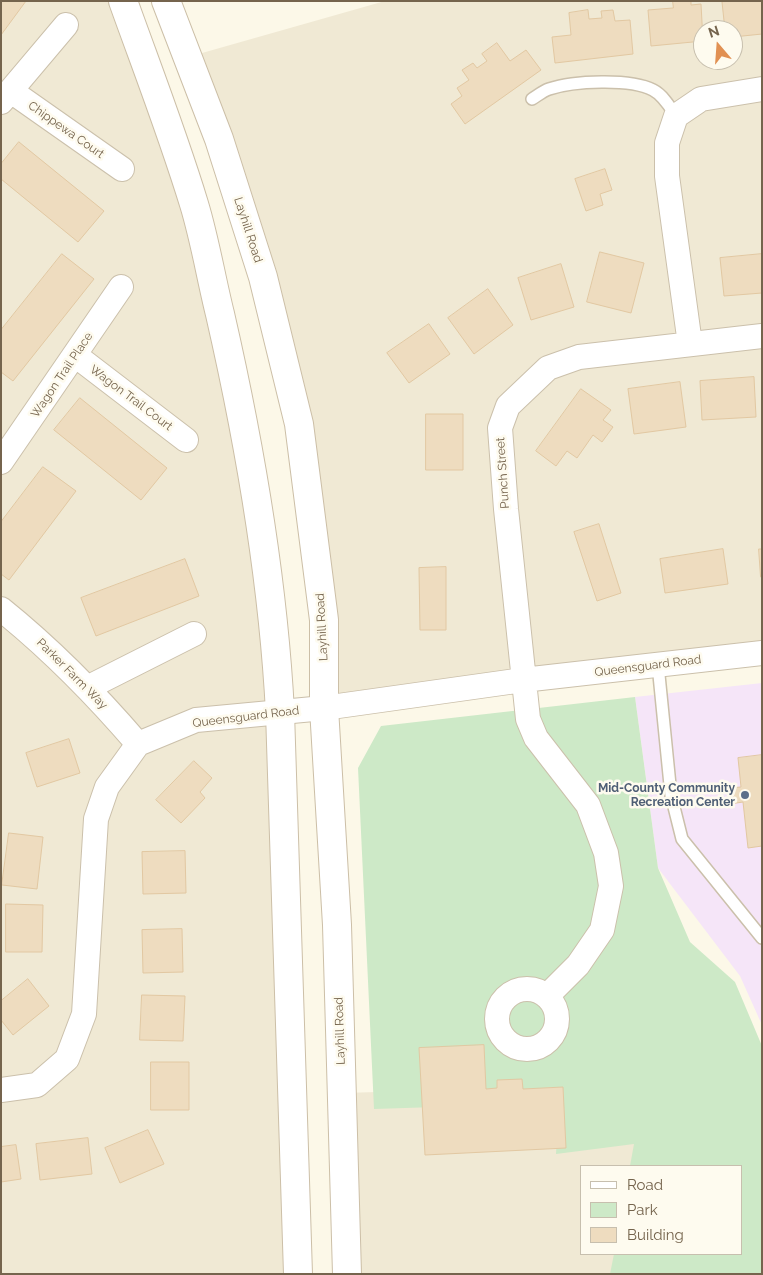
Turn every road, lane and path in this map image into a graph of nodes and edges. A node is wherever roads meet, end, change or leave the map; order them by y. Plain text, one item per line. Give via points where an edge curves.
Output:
1 (123, 1) edge
2 (166, 1) edge
3 (66, 25) dead end
4 (762, 88) edge
5 (6, 97) edge
6 (532, 99) dead end
7 (676, 116) junction
8 (122, 169) dead end
9 (122, 287) dead end
10 (762, 336) edge
11 (690, 344) junction
12 (75, 355) junction
13 (186, 440) dead end
14 (1, 462) edge
15 (1, 609) edge
16 (194, 634) dead end
17 (762, 653) edge
18 (658, 665) junction
19 (523, 680) junction
20 (89, 687) junction
21 (324, 708) junction
22 (280, 712) junction
23 (138, 744) junction
24 (762, 938) edge
25 (547, 996) dead end
26 (1, 1090) edge
27 (298, 1274) edge
28 (347, 1274) edge

1 - 22 main road via 168,123 194,206 242,413 276,641
2 - 21 main road, Layhill Road via 219,140 263,277 299,424 324,620
3 - 5 street
4 - 7 street via 701,99
5 - 8 street, Chippewa Court
6 - 7 lane via 548,89 571,85 605,82 639,86 654,90
7 - 11 street via 667,143 667,176
9 - 12 street, Wagon Trail Place
10 - 11 street, Punch Street
11 - 19 street, Punch Street via 579,357 548,368 508,406 500,428
12 - 13 street, Wagon Trail Court
12 - 14 street, Wagon Trail Place
15 - 20 street, Parker Farm Way
16 - 20 street
17 - 18 street, Queensguard Road
18 - 19 street, Queensguard Road
18 - 24 lane via 671,795 682,839
19 - 21 street, Queensguard Road
19 - 25 street, Punch Street via 528,718 536,738 588,805 597,824 606,853 610,886 602,930 578,965
20 - 23 street, Parker Farm Way
21 - 22 street, Queensguard Road
21 - 28 main road, Layhill Road via 337,925
22 - 23 street, Queensguard Road via 196,720
22 - 27 main road
23 - 26 street via 106,787 96,819 84,1014 67,1059 37,1085

